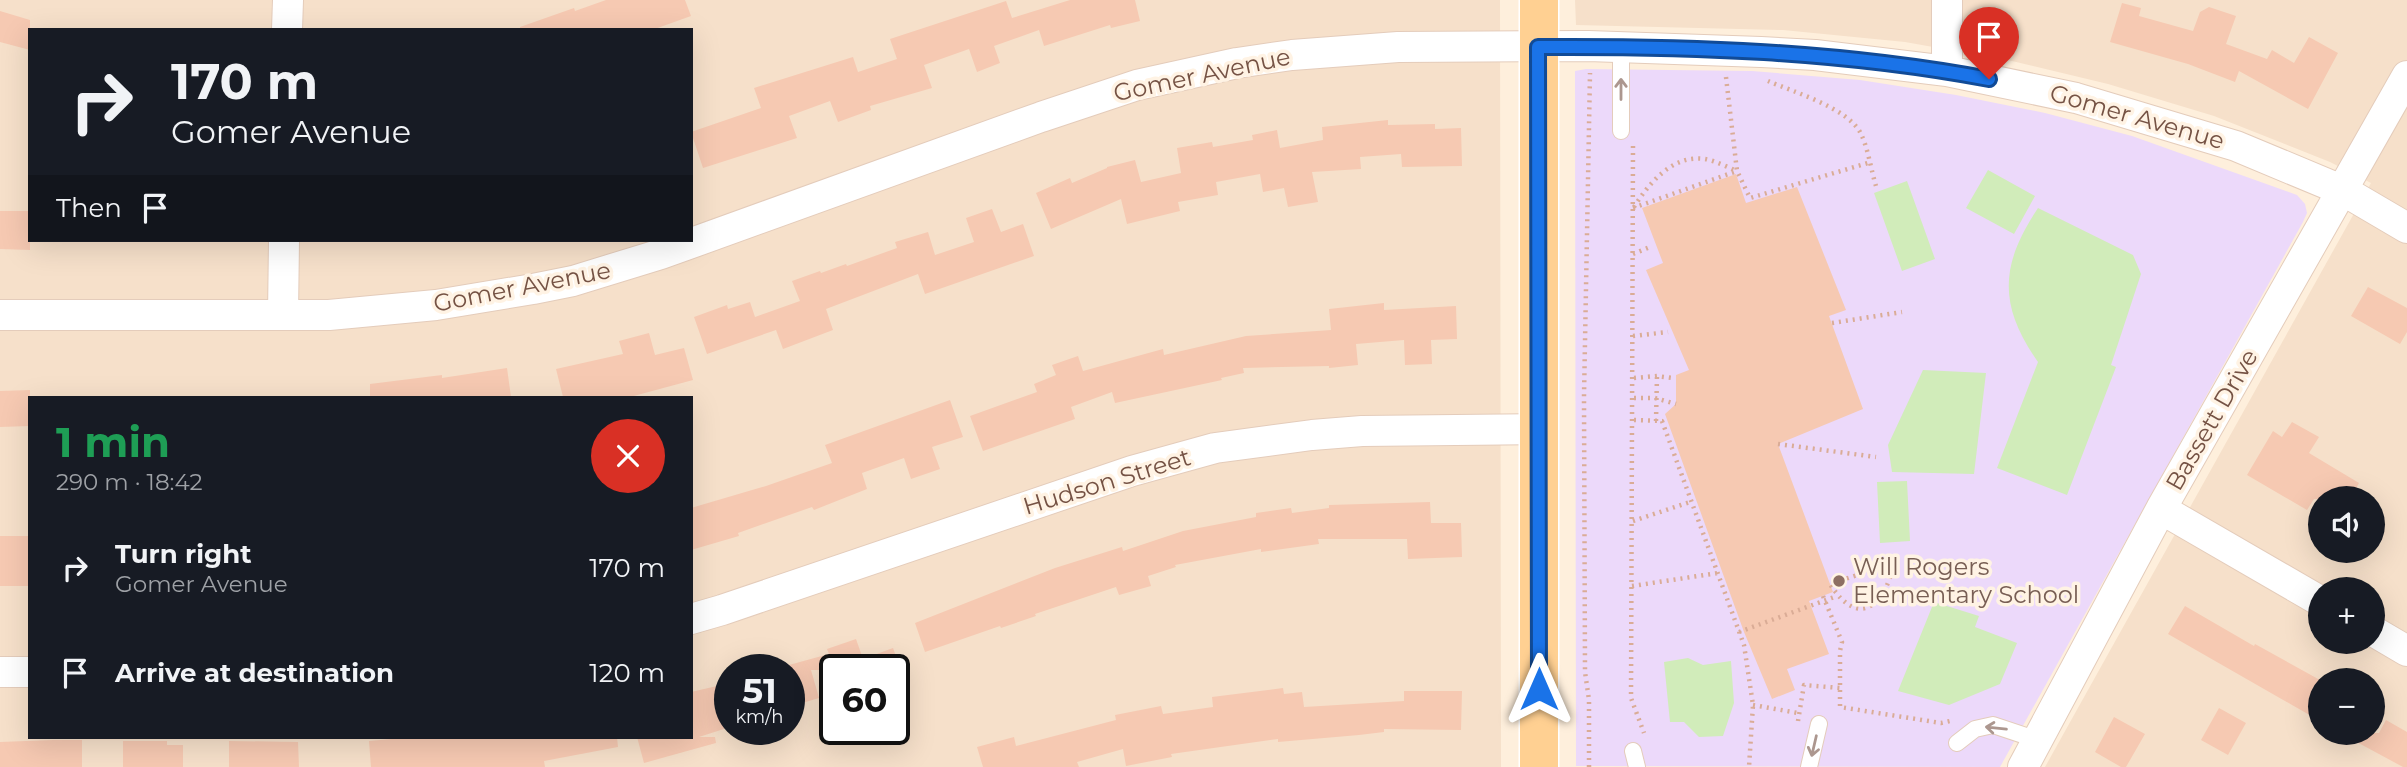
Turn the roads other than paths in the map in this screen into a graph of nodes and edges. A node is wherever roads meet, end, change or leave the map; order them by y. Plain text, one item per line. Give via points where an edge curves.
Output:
1 (288, 0) edge
2 (1539, 0) edge
3 (1947, 0) edge
4 (287, 28) edge
5 (1538, 47) junction
6 (1621, 47) junction
7 (1947, 71) junction
8 (2407, 76) edge
9 (1627, 136) road end
10 (2344, 191) junction
11 (2407, 228) edge
12 (284, 242) edge
13 (0, 315) edge
14 (283, 316) junction
15 (1538, 429) junction
16 (2161, 509) junction
17 (2308, 594) edge
18 (693, 617) edge
19 (2385, 638) edge
20 (2407, 651) edge
21 (0, 672) edge
22 (28, 672) edge
23 (1819, 724) dead end
24 (2038, 740) junction
25 (1957, 743) dead end
26 (1539, 767) edge
27 (1809, 767) edge
28 (2023, 767) edge

1 - 4 street
2 - 5 main road
3 - 7 street
5 - 6 street, Gomer Avenue
5 - 14 street, Gomer Avenue via 1338,50 1237,63 1138,85 573,281 436,305
5 - 15 main road
6 - 7 street, Gomer Avenue via 1815,55
9 -> 6 lane
7 - 10 street, Gomer Avenue via 2076,98 2236,146
8 - 10 street, Bassett Drive
10 - 11 street, Gomer Avenue
10 - 16 street, Bassett Drive
12 - 14 street
13 - 14 street, Gomer Avenue
15 - 18 street, Hudson Street via 1363,431 1215,448 1132,471
15 - 26 main road
16 - 17 street
16 - 24 street, Bassett Drive
19 - 20 street
21 - 22 street
23 -> 27 lane
24 -> 25 lane via 1993,725 1975,729
24 - 28 street, Bassett Drive

